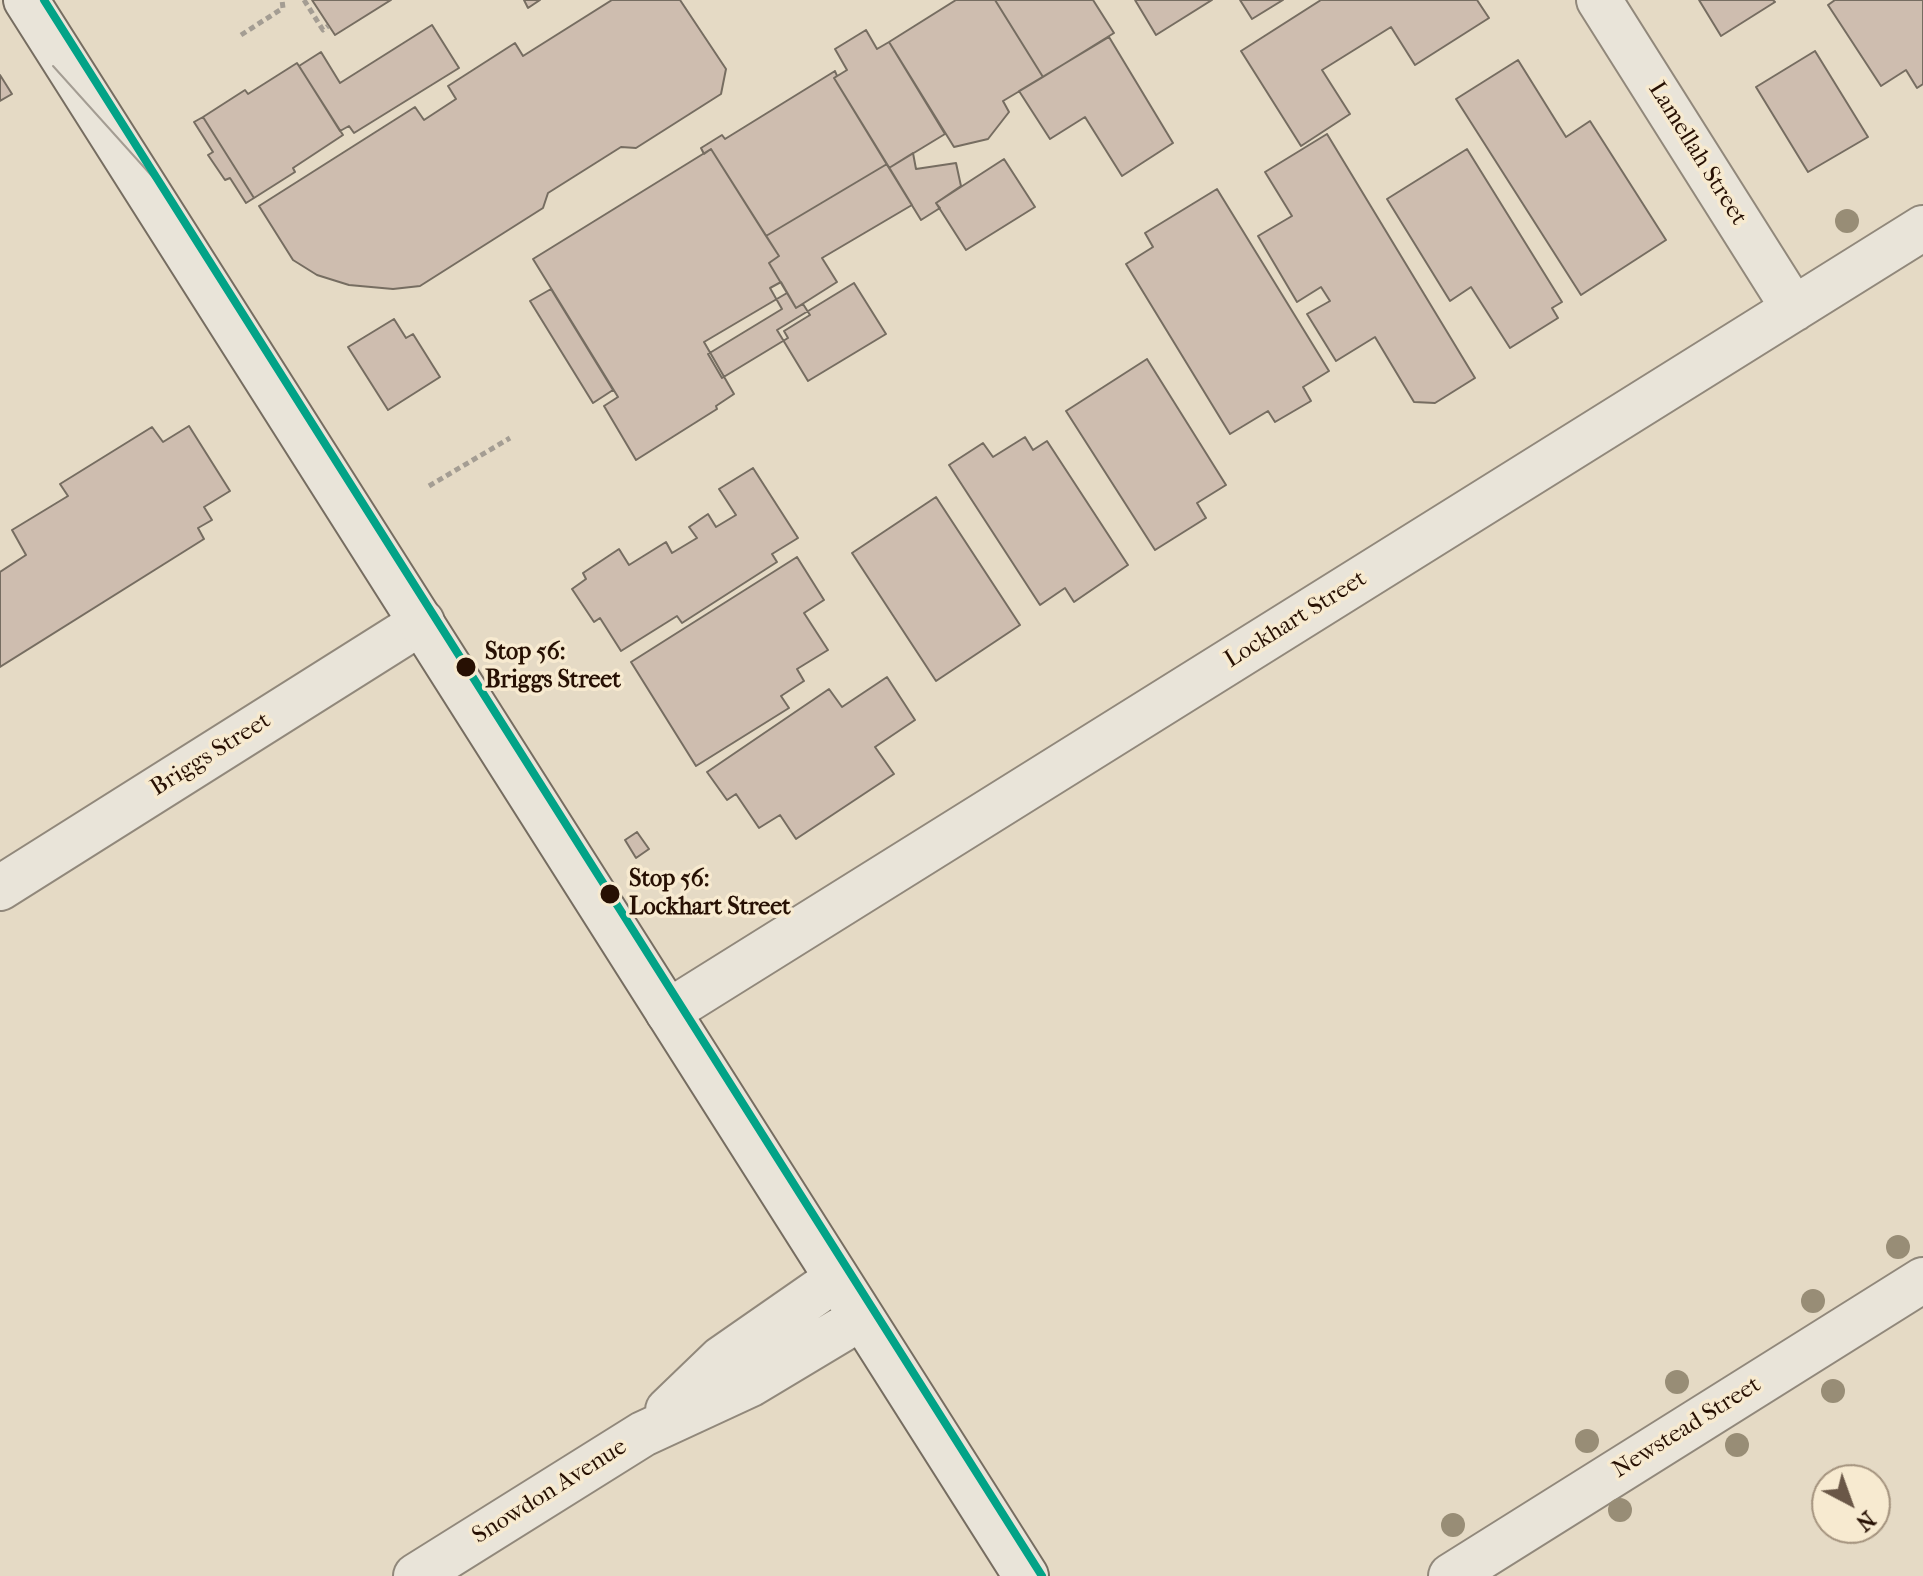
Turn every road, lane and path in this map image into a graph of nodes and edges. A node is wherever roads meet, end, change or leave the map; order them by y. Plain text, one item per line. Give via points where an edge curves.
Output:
1 (26, 0) edge
2 (282, 0) edge
3 (304, 0) edge
4 (1599, 0) edge
5 (328, 26) dead end
6 (241, 35) dead end
7 (1923, 228) edge
8 (1794, 309) junction
9 (510, 438) dead end
10 (429, 486) dead end
11 (422, 622) junction
12 (0, 888) edge
13 (668, 1012) junction
14 (836, 1279) junction
15 (1923, 1280) edge
16 (861, 1318) junction
17 (643, 1434) junction
18 (416, 1576) edge
19 (1026, 1576) edge
20 (1451, 1576) edge

1 - 11 street
2 - 6 path via 283,8
3 - 5 path via 323,30
4 - 8 street, Lamellah Street
7 - 8 street, Lockhart Street
8 - 13 street, Lockhart Street
9 - 10 path
11 - 12 street, Briggs Street
11 - 13 street
13 - 14 street
14 - 16 street
14 - 17 street, Snowdon Avenue via 721,1359
15 - 20 street, Newstead Street
16 - 17 street, Snowdon Avenue via 751,1384
16 - 19 street
17 - 18 street, Snowdon Avenue

